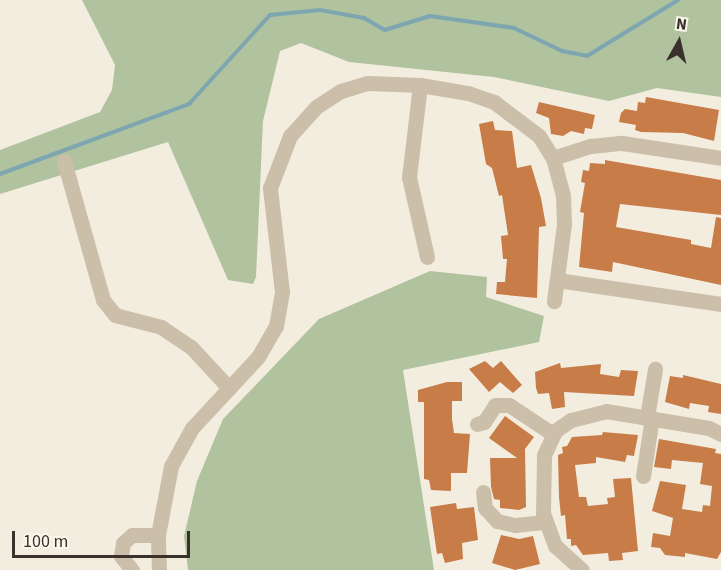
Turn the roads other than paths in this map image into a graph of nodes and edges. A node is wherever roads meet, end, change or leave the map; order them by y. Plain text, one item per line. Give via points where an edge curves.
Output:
1 (420, 85) junction
2 (553, 158) junction
3 (721, 158) edge
4 (64, 161) dead end
5 (427, 257) dead end
6 (557, 280) junction
7 (554, 301) dead end
8 (721, 304) edge
9 (655, 369) dead end
10 (229, 388) junction
11 (650, 418) junction
12 (477, 424) dead end
13 (554, 433) junction
14 (721, 434) edge
15 (643, 476) dead end
16 (483, 492) dead end
17 (545, 522) junction
18 (158, 535) junction
19 (155, 568) edge
20 (132, 570) edge
21 (582, 570) edge

1 - 2 street via 494,102 539,135
1 - 5 street via 410,177
1 - 10 street via 367,83 341,91 316,107 290,136 270,188 282,292 276,326 268,344
2 - 3 street via 591,146 622,143
2 - 6 street via 563,195
4 - 10 street via 103,300 115,315 161,327 191,347
6 - 7 street
6 - 8 street
9 - 11 street
10 - 18 street via 192,428 171,466
11 - 13 street via 592,412
11 - 14 street via 709,428
11 - 15 street
12 - 13 street via 484,422 495,405 509,405
13 - 17 street via 541,474
16 - 17 street via 484,508 497,521 515,525
17 - 21 street via 555,546
18 - 19 street
18 - 20 street via 132,535 123,543 121,555

